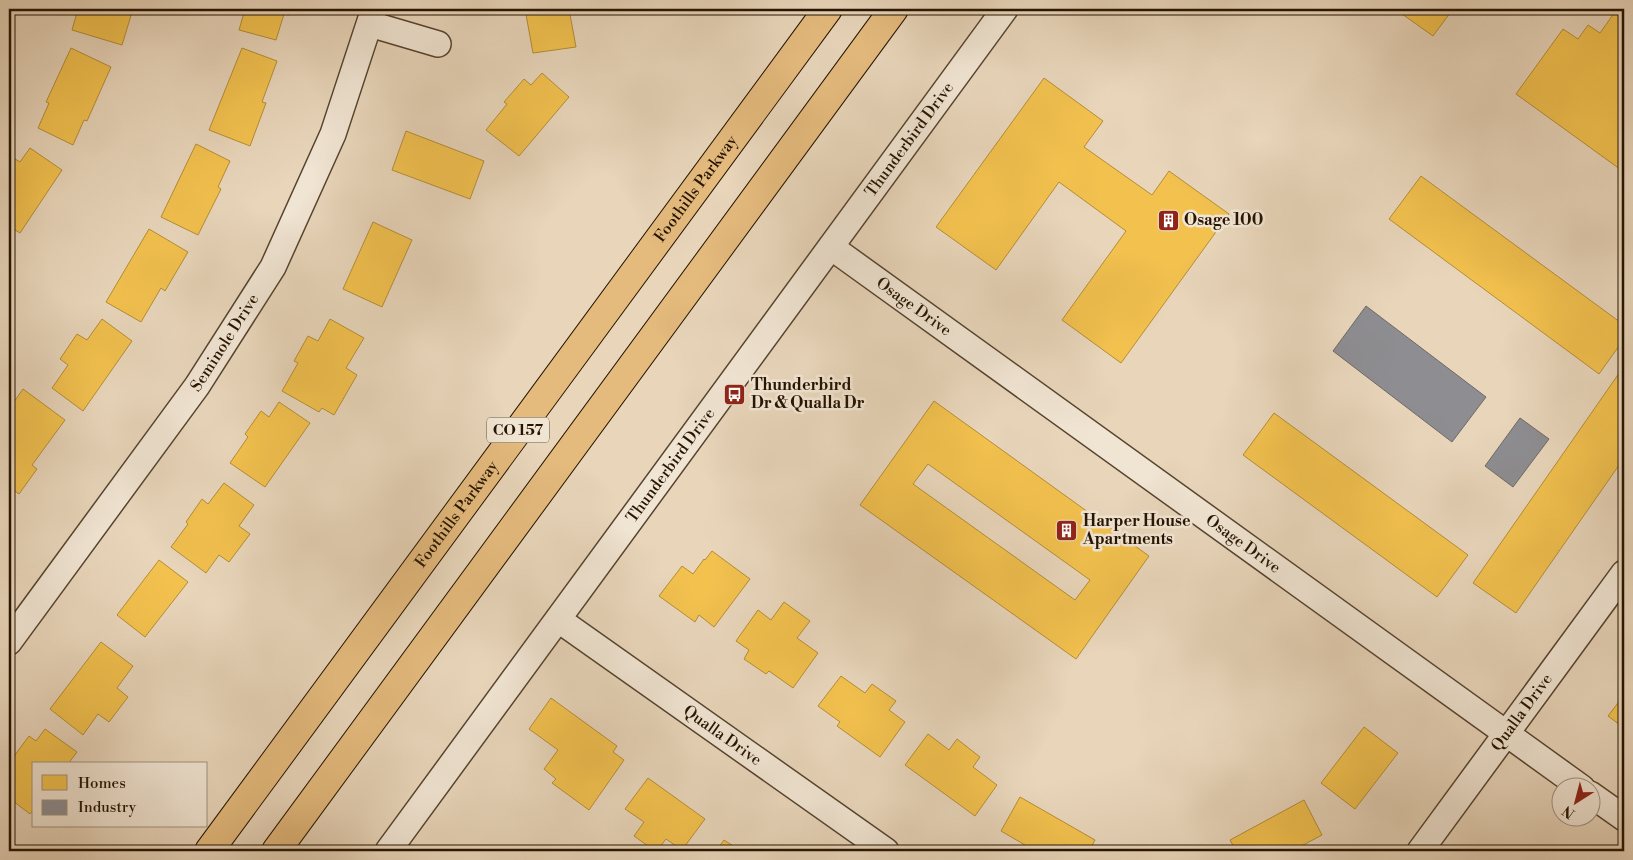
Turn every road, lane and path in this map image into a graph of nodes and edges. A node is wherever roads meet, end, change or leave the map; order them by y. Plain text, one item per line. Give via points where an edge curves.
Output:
1 (828, 9) edge
2 (894, 9) edge
3 (1005, 9) edge
4 (372, 16) edge
5 (438, 44) dead end
6 (831, 247) junction
7 (1624, 573) edge
8 (559, 620) junction
9 (9, 642) edge
10 (1507, 734) junction
11 (1568, 778) edge
12 (1600, 801) edge
13 (1624, 818) edge
14 (209, 851) edge
15 (276, 851) edge
16 (388, 851) edge
17 (886, 851) edge
18 (1420, 851) edge

1 - 14 highway, Foothills Parkway / CO 157
2 - 15 highway, CO 157
3 - 6 street, Thunderbird Drive
4 - 5 street
4 - 9 street, Seminole Drive via 333,134 273,267 197,386
6 - 8 street, Thunderbird Drive
6 - 10 street, Osage Drive
7 - 10 street, Qualla Drive
8 - 16 street, Thunderbird Drive
8 - 17 street, Qualla Drive
10 - 11 street, Osage Drive
10 - 18 street, Qualla Drive
12 - 13 street

